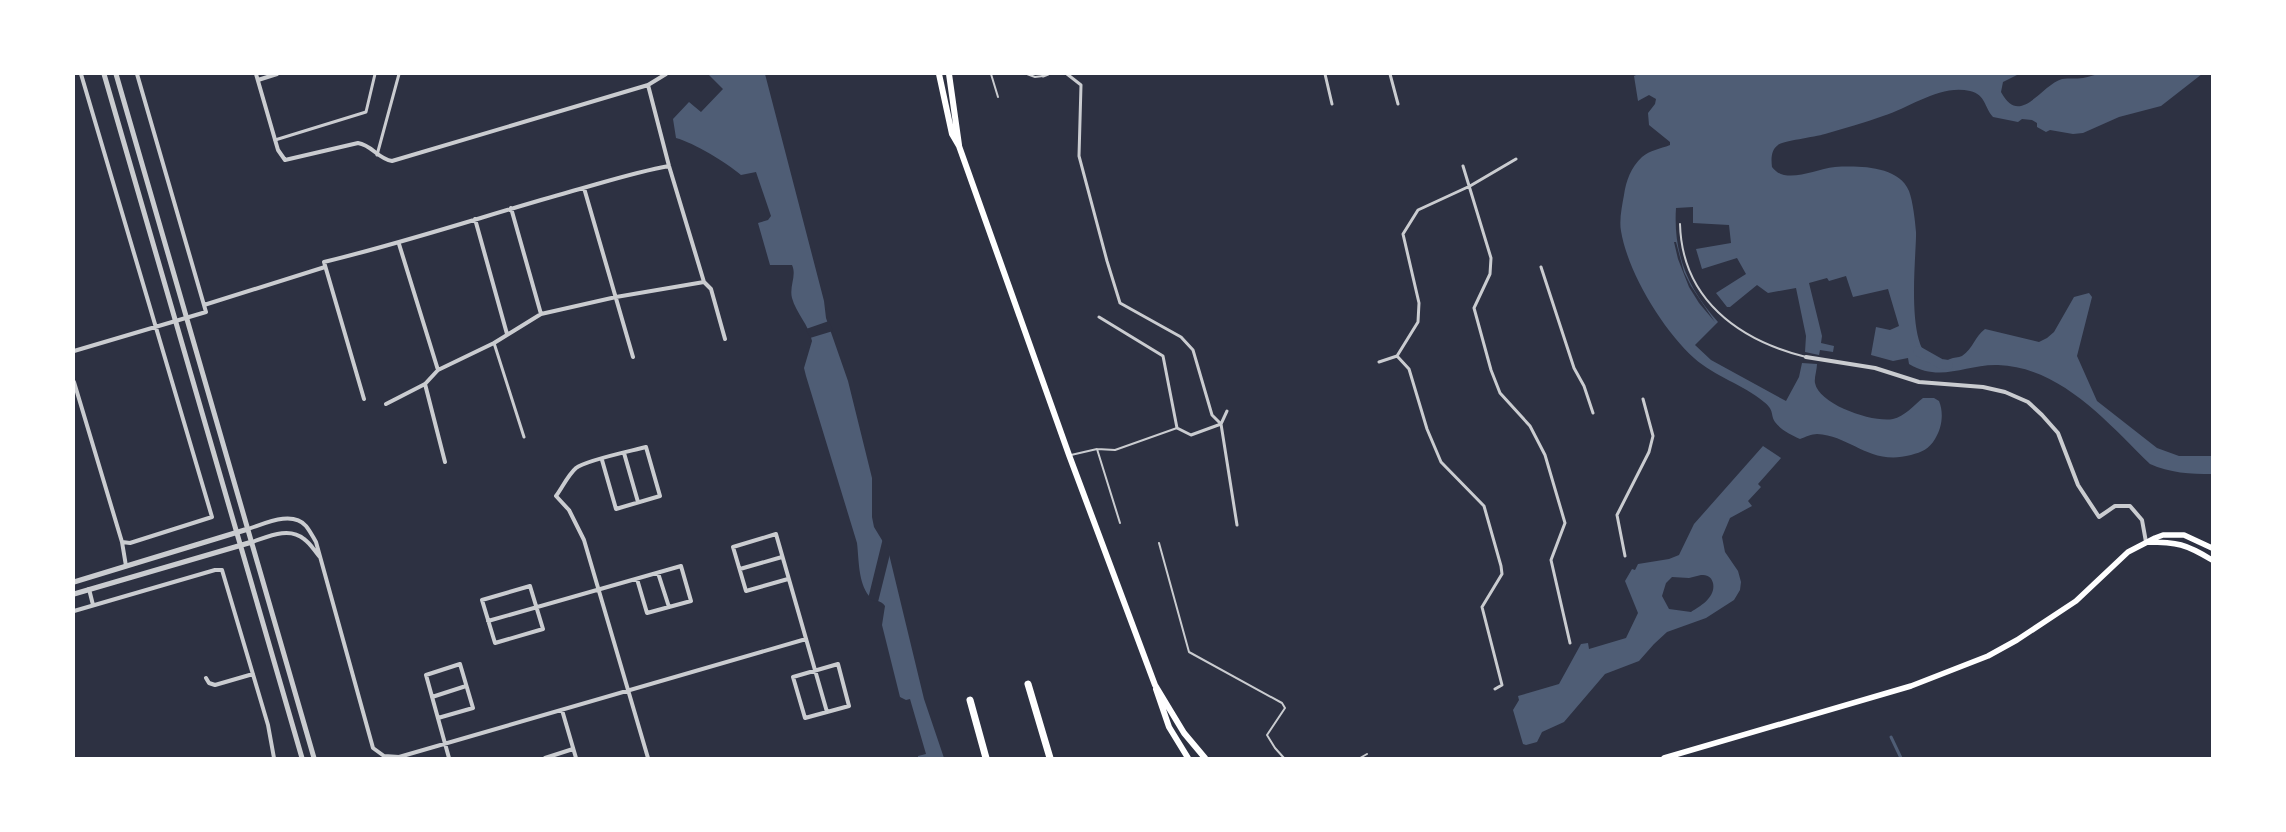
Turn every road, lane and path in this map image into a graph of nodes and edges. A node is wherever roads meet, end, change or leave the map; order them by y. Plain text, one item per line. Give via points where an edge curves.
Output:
1 (81, 74) edge
2 (104, 74) edge
3 (116, 74) edge
4 (137, 74) edge
5 (256, 74) edge
6 (277, 74) edge
7 (375, 74) edge
8 (399, 74) edge
9 (666, 74) edge
10 (939, 74) edge
11 (949, 74) edge
12 (991, 74) edge
13 (1027, 74) edge
14 (1048, 74) edge
15 (1067, 74) edge
16 (1325, 74) edge
17 (1390, 74) edge
18 (1043, 76) joint
19 (258, 80) junction
20 (648, 85) junction
21 (998, 97) dead end
22 (1332, 104) dead end
23 (1398, 104) dead end
24 (276, 140) junction
25 (959, 146) junction
26 (377, 155) junction
27 (1516, 159) dead end
28 (669, 166) junction
29 (1463, 166) dead end
30 (1470, 186) junction
31 (584, 188) junction
32 (511, 208) junction
33 (475, 219) junction
34 (1680, 224) dead end
35 (399, 244) junction
36 (325, 267) junction
37 (1540, 267) dead end
38 (704, 282) junction
39 (616, 297) junction
40 (204, 305) junction
41 (541, 314) junction
42 (1099, 317) dead end
43 (187, 319) junction
44 (176, 322) junction
45 (155, 328) junction
46 (507, 334) junction
47 (725, 339) dead end
48 (494, 343) junction
49 (74, 352) edge
50 (1397, 356) junction
51 (633, 357) dead end
52 (1806, 357) joint
53 (1379, 362) dead end
54 (438, 370) junction
55 (74, 382) edge
56 (425, 384) junction
57 (364, 399) dead end
58 (1643, 400) dead end
59 (386, 404) dead end
60 (1227, 411) dead end
61 (1593, 413) dead end
62 (1220, 424) junction
63 (1177, 428) junction
64 (524, 437) dead end
65 (1097, 449) junction
66 (624, 453) junction
67 (1070, 455) junction
68 (602, 460) junction
69 (445, 462) dead end
70 (638, 502) junction
71 (1120, 523) dead end
72 (1237, 525) dead end
73 (248, 529) junction
74 (237, 532) junction
75 (122, 542) junction
76 (252, 542) junction
77 (2146, 542) junction
78 (1159, 543) dead end
79 (241, 545) junction
80 (2212, 548) edge
81 (320, 556) junction
82 (1625, 556) dead end
83 (782, 557) junction
84 (2212, 560) edge
85 (126, 566) junction
86 (740, 569) junction
87 (658, 573) junction
88 (637, 579) junction
89 (788, 579) junction
90 (74, 582) edge
91 (89, 589) junction
92 (598, 589) junction
93 (74, 594) edge
94 (94, 605) junction
95 (536, 607) junction
96 (669, 607) junction
97 (74, 611) edge
98 (488, 621) junction
99 (806, 639) junction
100 (1570, 643) dead end
101 (815, 670) junction
102 (253, 674) junction
103 (206, 678) dead end
104 (1028, 684) dead end
105 (1155, 685) junction
106 (466, 686) junction
107 (1495, 689) dead end
108 (628, 690) junction
109 (432, 697) junction
110 (970, 700) dead end
111 (562, 710) junction
112 (827, 712) junction
113 (438, 718) junction
114 (444, 742) junction
115 (573, 749) junction
116 (1367, 754) dead end
117 (274, 758) edge
118 (302, 758) edge
119 (314, 758) edge
120 (449, 758) edge
121 (545, 758) edge
122 (576, 758) edge
123 (648, 758) edge
124 (986, 758) edge
125 (1050, 758) edge
126 (1188, 758) edge
127 (1205, 758) edge
128 (1284, 758) edge
129 (1360, 758) edge
130 (1664, 758) edge

1 - 45 street
2 - 44 street
3 - 43 street
4 - 40 street
5 - 19 street
6 - 19 street
7 - 24 street via 366,112
8 - 26 street
9 - 20 street
10 - 25 main road via 952,134
11 - 25 main road
12 - 21 lane
13 - 18 lane
14 - 18 street
15 - 62 street via 1081,85 1079,156 1120,303 1181,337 1193,350 1212,415
16 - 22 street
17 - 23 street
19 - 24 street
20 - 26 street via 392,161
20 - 28 street
24 - 26 street via 278,150 285,160 358,143 364,144
25 - 67 main road
27 - 30 street
28 - 31 street
28 - 38 street
29 - 30 street
30 - 50 street via 1418,210 1403,234 1419,303 1418,322
30 - 100 street via 1491,258 1490,274 1474,308 1500,393 1530,426 1545,455 1565,523 1551,560
31 - 32 street
31 - 39 street
32 - 33 street
32 - 41 street
33 - 35 street
33 - 46 street
34 - 52 lane via 1684,254 1694,282 1729,324 1761,342
35 - 36 street via 324,262
35 - 54 street
36 - 40 street
36 - 57 street
37 - 61 street via 1574,368 1584,386
38 - 39 street
38 - 47 street via 711,289
39 - 41 street
39 - 51 street
40 - 43 street via 206,312
41 - 46 street
42 - 63 street via 1164,356
43 - 44 street
43 - 73 street
44 - 45 street
44 - 74 street
45 - 49 street
45 - 75 street via 212,517 130,543
46 - 48 street
48 - 54 street
48 - 64 street
50 - 53 street
50 - 107 street via 1409,369 1427,429 1441,462 1484,506 1502,574 1482,608 1502,685
52 - 77 street via 1875,368 1919,382 1983,387 2005,392 2028,402 2058,433 2078,485 2098,517 2115,506 2130,506 2142,520
54 - 56 street
55 - 75 street
56 - 59 street
56 - 69 street
58 - 82 street via 1653,436 1649,452 1617,515
60 - 62 street
62 - 63 street via 1191,435
62 - 72 street
63 - 65 lane via 1115,450
65 - 67 lane
65 - 71 lane
66 - 68 street
66 - 70 street
66 - 70 street via 646,447 660,496
67 - 105 main road
68 - 70 street via 616,509
68 - 92 street via 575,469 556,496 577,523
73 - 74 street
73 - 76 street
73 - 81 street via 278,519 289,518 298,521 305,525 316,542
74 - 79 street
74 - 85 street
75 - 85 street
76 - 79 street
76 - 81 street via 278,534 295,534 304,538
76 - 119 street
77 - 80 main road via 2164,535 2184,535
77 - 84 main road via 2182,544
77 - 130 main road via 2128,552 2076,601 1988,656 1910,686
78 - 128 lane via 1190,652 1282,703 1285,708 1267,735
79 - 91 street
79 - 118 street
81 - 114 street via 373,748 384,756 399,757
83 - 86 street
83 - 86 street via 776,534 733,547
83 - 89 street
85 - 90 street
86 - 89 street via 746,591
87 - 88 street
87 - 96 street
87 - 96 street via 681,566 691,601
88 - 92 street
88 - 96 street via 647,613
89 - 99 street
91 - 93 street
91 - 94 street
92 - 95 street
92 - 108 street
94 - 97 street
94 - 102 street via 222,570
95 - 98 street
95 - 98 street via 530,586 495,596 482,600
95 - 98 street via 543,629 495,643
99 - 101 street
99 - 108 street
101 - 112 street
101 - 112 street via 793,677 805,718
101 - 112 street via 838,664 849,706
102 - 103 street via 215,685 208,683
102 - 117 street via 268,725
104 - 125 highway
105 - 126 main road via 1156,695 1169,727
105 - 127 main road via 1184,733
106 - 109 street
106 - 109 street via 460,664 426,674
106 - 113 street via 473,708
108 - 111 street
108 - 123 street
109 - 113 street
110 - 124 highway
111 - 114 street
111 - 115 street
113 - 114 street
114 - 120 street
115 - 121 street
115 - 122 street
116 - 129 lane

